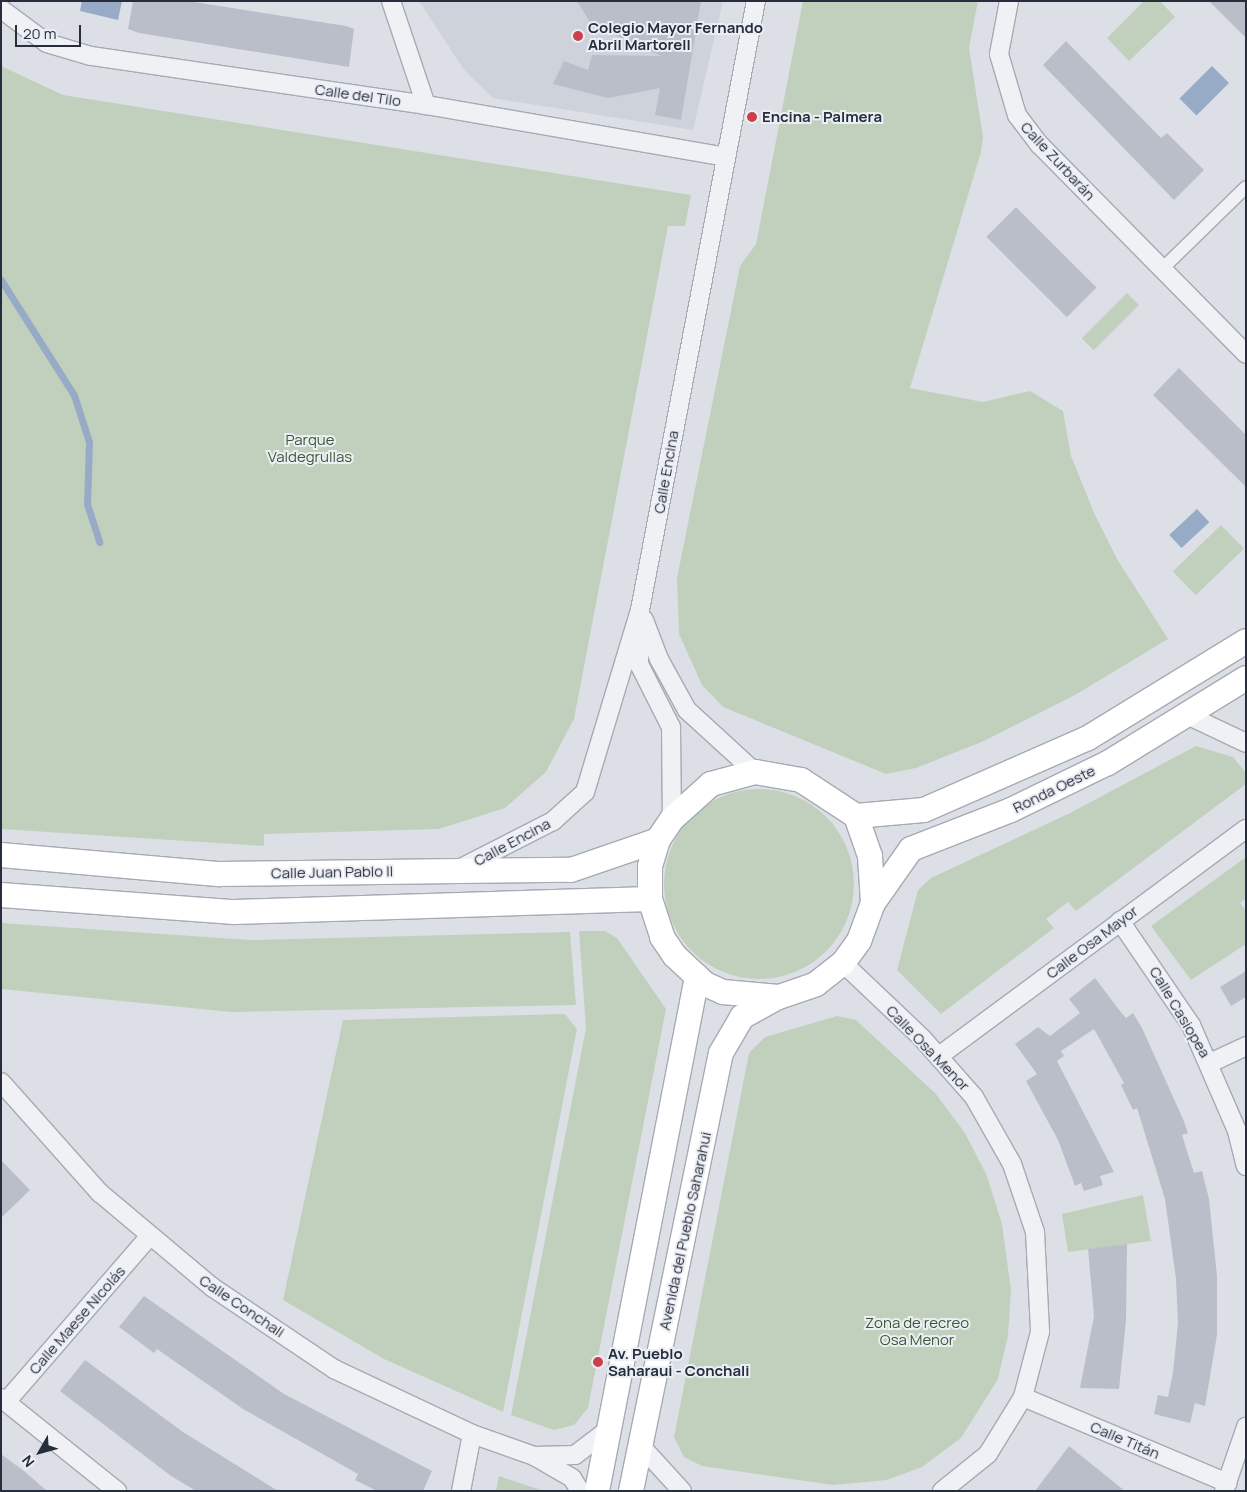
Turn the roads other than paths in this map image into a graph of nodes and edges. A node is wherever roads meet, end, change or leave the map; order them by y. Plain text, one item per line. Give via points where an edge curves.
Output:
1 (391, 1) edge
2 (756, 1) edge
3 (1009, 1) edge
4 (1, 8) edge
5 (426, 105) junction
6 (726, 157) junction
7 (1246, 187) edge
8 (1162, 268) junction
9 (1246, 354) edge
10 (640, 610) junction
11 (1246, 641) edge
12 (1246, 678) edge
13 (1188, 715) junction
14 (1246, 743) edge
15 (755, 772) junction
16 (856, 816) junction
17 (672, 819) junction
18 (1246, 828) edge
19 (658, 840) junction
20 (1, 855) edge
21 (459, 869) junction
22 (1, 895) edge
23 (650, 899) junction
24 (873, 903) junction
25 (1120, 921) junction
26 (843, 963) junction
27 (697, 977) junction
28 (779, 997) junction
29 (1246, 1046) edge
30 (939, 1056) junction
31 (1210, 1063) junction
32 (1, 1082) edge
33 (1246, 1166) edge
34 (149, 1237) junction
35 (1023, 1397) junction
36 (3, 1400) edge
37 (1246, 1428) edge
38 (609, 1429) junction
39 (472, 1434) junction
40 (640, 1446) junction
41 (534, 1456) junction
42 (1226, 1487) edge
43 (117, 1491) edge
44 (461, 1491) edge
45 (580, 1491) edge
46 (597, 1491) edge
47 (631, 1491) edge
48 (682, 1491) edge
49 (942, 1491) edge

1 - 5 street
2 - 6 street, Calle Encina
3 - 8 street, Calle Zurbarán via 999,54 1016,115 1040,145
4 - 5 street, Calle del Tilo via 46,43 91,56
5 - 6 street, Calle del Tilo
6 - 10 street, Calle Encina
7 - 8 street
8 - 9 street, Calle Zurbarán
10 - 15 street via 659,660 687,710
10 - 17 street via 639,664 671,727
10 - 21 street, Calle Encina via 585,792 553,821
11 - 16 main road, Ronda Oeste via 1088,738 924,810
12 - 13 main road, Ronda Oeste
13 - 14 street
13 - 24 main road, Ronda Oeste via 1108,763 1011,810 911,849
15 - 16 main road, Ronda Oeste via 801,780
15 - 17 main road, Ronda Oeste via 711,784
16 - 24 main road, Ronda Oeste via 870,856
17 - 19 main road, Ronda Oeste
18 - 25 street, Calle Osa Mayor
19 - 21 main road, Calle Juan Pablo II via 571,870
19 - 23 main road, Ronda Oeste via 650,866
20 - 21 main road, Calle Juan Pablo II via 220,874
22 - 23 main road via 234,912
23 - 27 main road, Ronda Oeste via 662,937
24 - 26 main road, Ronda Oeste via 859,941
25 - 30 street, Calle Osa Mayor
25 - 31 street, Calle Casiopea via 1168,988
26 - 28 main road, Ronda Oeste via 816,984
26 - 30 street, Calle Osa Menor
27 - 28 main road, Ronda Oeste via 723,992
27 - 38 main road
28 - 40 main road, Avenida del Pueblo Saharahui via 742,1017 721,1053
29 - 31 street
30 - 35 street, Calle Osa Menor via 974,1098 1001,1142 1035,1232 1040,1332
31 - 33 street, Calle Casiopea
32 - 34 street, Calle Conchali via 60,1152
34 - 36 street, Calle Maese Nicolás
34 - 39 street, Calle Conchali via 212,1288 334,1368
35 - 42 street, Calle Titán
35 - 49 street, Calle Osa Menor via 988,1454
36 - 43 street
37 - 42 street
38 - 41 street, Calle Conchali via 575,1455
38 - 46 main road
39 - 41 street, Calle Conchali
39 - 44 street
40 - 47 main road, Avenida del Pueblo Saharahui
40 - 48 street
41 - 45 street, Calle Conchali via 572,1478

